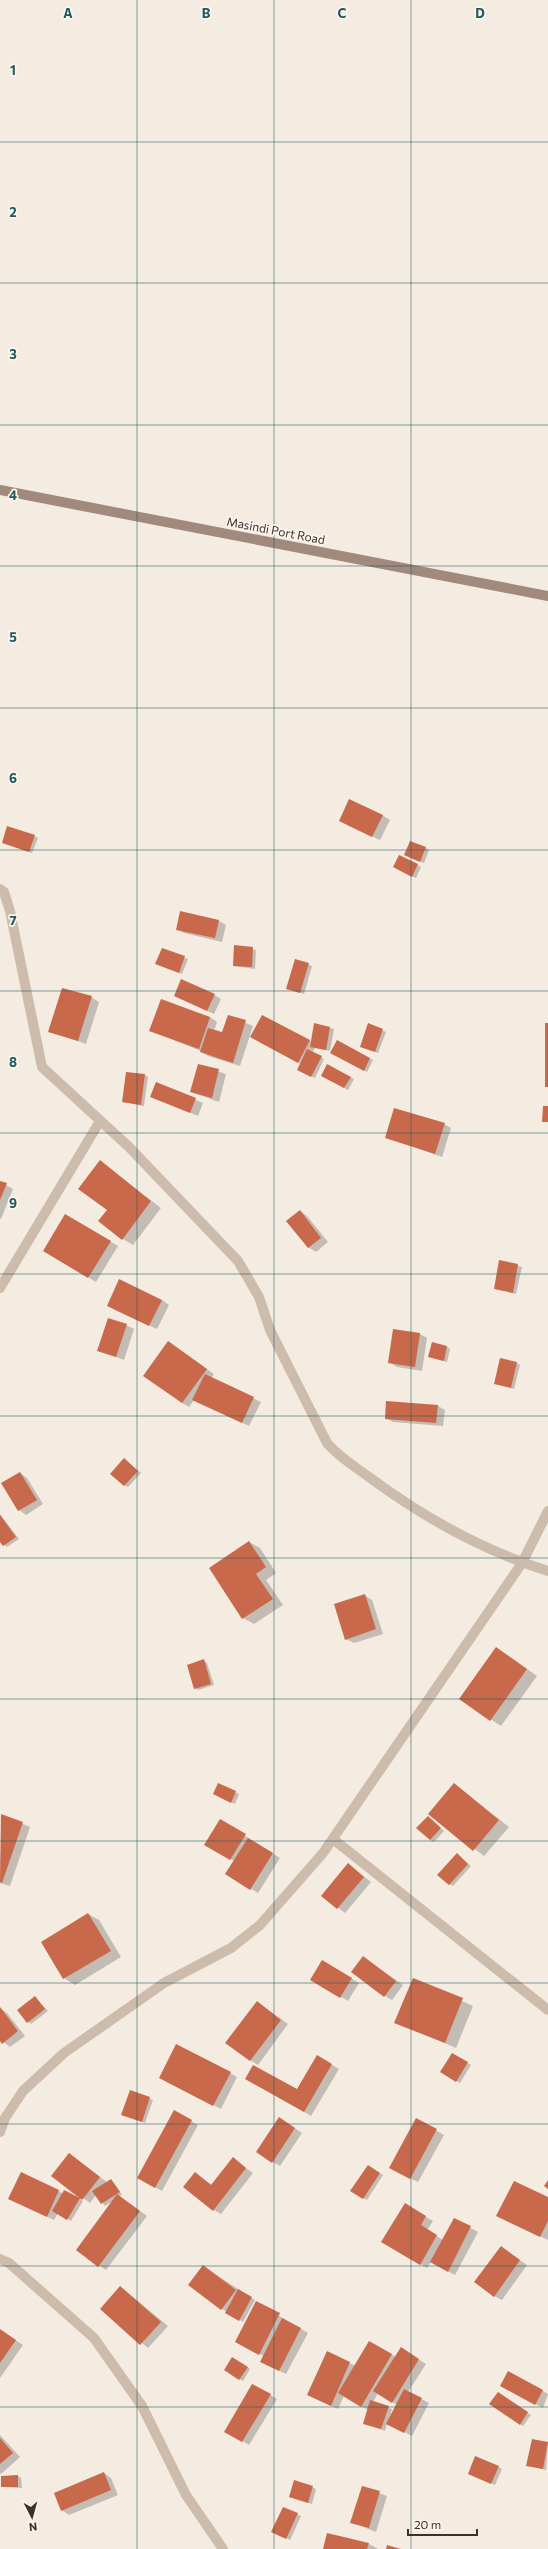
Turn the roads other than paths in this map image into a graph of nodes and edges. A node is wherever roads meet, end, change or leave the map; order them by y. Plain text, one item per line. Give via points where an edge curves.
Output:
1 (0, 490) edge
2 (548, 596) edge
3 (0, 889) edge
4 (100, 1121) junction
5 (0, 1288) edge
6 (548, 1511) edge
7 (522, 1563) junction
8 (548, 1571) edge
9 (333, 1839) junction
10 (548, 2010) edge
11 (0, 2132) edge
12 (0, 2259) edge
13 (223, 2549) edge

1 - 2 main road, Masindi Port Road
3 - 4 street via 4,892 10,911 42,1067
4 - 5 street
4 - 7 street via 146,1164 238,1261 259,1297 270,1330 317,1425 338,1455 410,1507 487,1548
6 - 7 street
7 - 8 street
7 - 9 street
9 - 10 street
9 - 11 street via 260,1925 231,1948 164,1983 64,2054 23,2091 5,2118
12 - 13 street via 9,2263 94,2338 142,2406 186,2495

